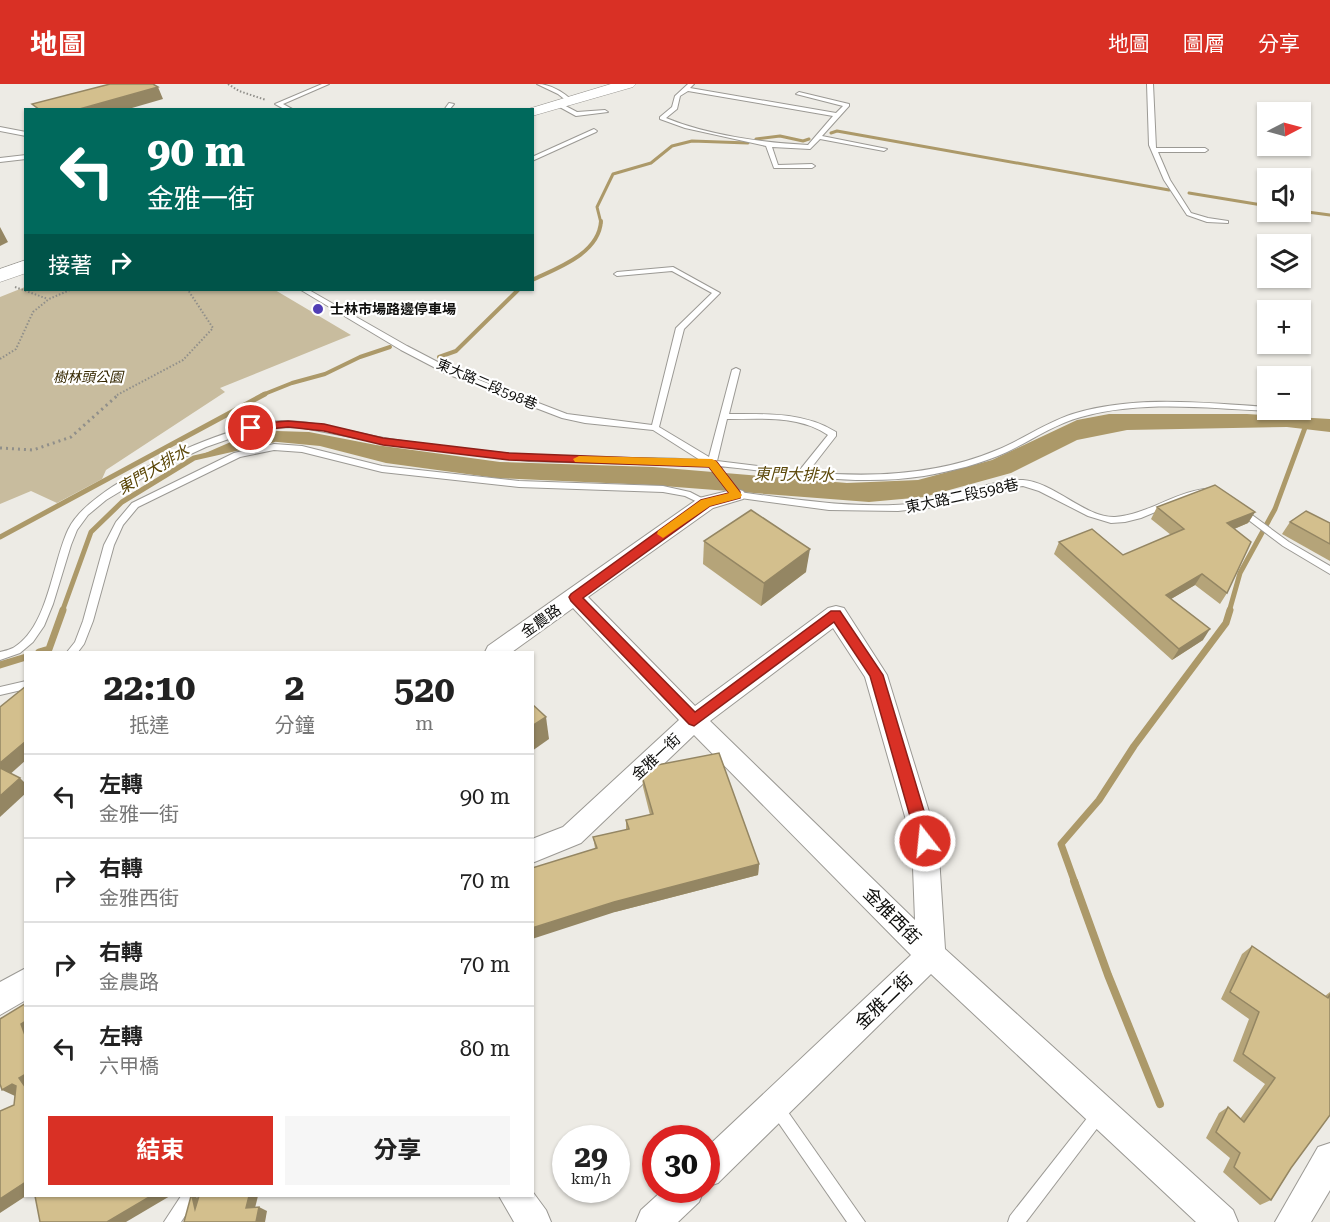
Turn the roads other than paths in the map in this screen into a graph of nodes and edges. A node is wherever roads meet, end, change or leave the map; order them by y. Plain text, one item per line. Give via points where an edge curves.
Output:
1 (326, 84) edge
2 (540, 84) edge
3 (625, 84) edge
4 (1150, 84) edge
5 (689, 86) edge
6 (799, 94) dead end
7 (564, 102) junction
8 (287, 108) edge
9 (534, 110) edge
10 (605, 112) dead end
11 (837, 115) junction
12 (0, 129) edge
13 (594, 131) dead end
14 (24, 134) edge
15 (819, 137) junction
16 (768, 145) junction
17 (884, 149) dead end
18 (1155, 150) junction
19 (1205, 150) dead end
20 (24, 157) edge
21 (534, 158) edge
22 (0, 160) edge
23 (812, 166) dead end
24 (1226, 222) dead end
25 (24, 267) edge
26 (617, 274) dead end
27 (4, 280) edge
28 (307, 291) edge
29 (736, 370) dead end
30 (1257, 409) edge
31 (723, 417) junction
32 (655, 428) junction
33 (712, 463) junction
34 (802, 473) junction
35 (736, 495) junction
36 (1225, 497) edge
37 (706, 503) junction
38 (1234, 504) edge
39 (1330, 571) edge
40 (575, 597) junction
41 (73, 651) edge
42 (497, 651) edge
43 (0, 656) edge
44 (24, 687) edge
45 (24, 689) edge
46 (0, 691) edge
47 (9, 704) edge
48 (694, 720) junction
49 (534, 850) edge
50 (931, 955) junction
51 (24, 983) edge
52 (0, 1000) edge
53 (775, 1105) junction
54 (1102, 1111) junction
55 (720, 1158) edge
56 (1330, 1160) edge
57 (189, 1197) edge
58 (517, 1197) edge
59 (673, 1203) edge
60 (172, 1222) edge
61 (534, 1222) edge
62 (653, 1222) edge
63 (857, 1222) edge
64 (1016, 1222) edge
65 (1221, 1222) edge
66 (1292, 1222) edge

1 - 8 lane via 278,104
2 - 7 lane via 560,93
3 - 7 main road
4 - 18 lane
5 - 11 lane
5 - 16 lane via 679,92 675,108 662,118 676,125
6 - 11 lane via 848,105
7 - 9 main road
7 - 10 lane via 576,114
11 - 15 lane
12 - 14 lane
13 - 21 lane
15 - 16 lane via 810,147
15 - 17 lane
16 - 23 lane via 776,167
18 - 19 lane
18 - 24 lane via 1167,180 1189,214
20 - 22 lane
25 - 27 main road
26 - 32 lane via 673,269 716,293 680,328
28 - 32 lane, 東大路二段598巷 via 450,372 565,416
29 - 31 lane
30 - 34 lane via 1111,409 1078,415 988,457 913,475 857,478
31 - 33 lane
31 - 34 lane via 774,418 824,426 833,434
32 - 33 lane, 東大路二段598巷
33 - 34 lane
33 - 35 lane
33 - 43 lane via 509,457 383,441 324,427 288,424 251,428 169,460 100,499 74,526 38,628 23,646
35 - 36 lane, 東大路二段598巷 via 842,509 885,510 924,506 1026,483 1109,520 1135,516 1197,491 1217,491
35 - 37 street, 金農路
37 - 40 street, 金農路
37 - 41 lane via 663,489 519,484 382,469 302,449 274,447 237,455 135,505 129,512 109,545 88,621 80,644
38 - 39 lane
40 - 42 street, 金農路
40 - 48 street, 金雅西街
44 - 46 lane
45 - 47 lane
48 - 49 street, 金雅一街 via 572,835
48 - 50 street, 金雅西街
48 - 50 street, 金雅一街 via 836,614 876,675 925,841
50 - 53 street, 金雅二街
50 - 54 street, 金雅西街
51 - 52 street
53 - 55 street, 金雅二街
53 - 63 lane
54 - 64 lane
54 - 65 street, 金雅西街
56 - 66 street
57 - 60 lane
58 - 61 street
59 - 62 street

